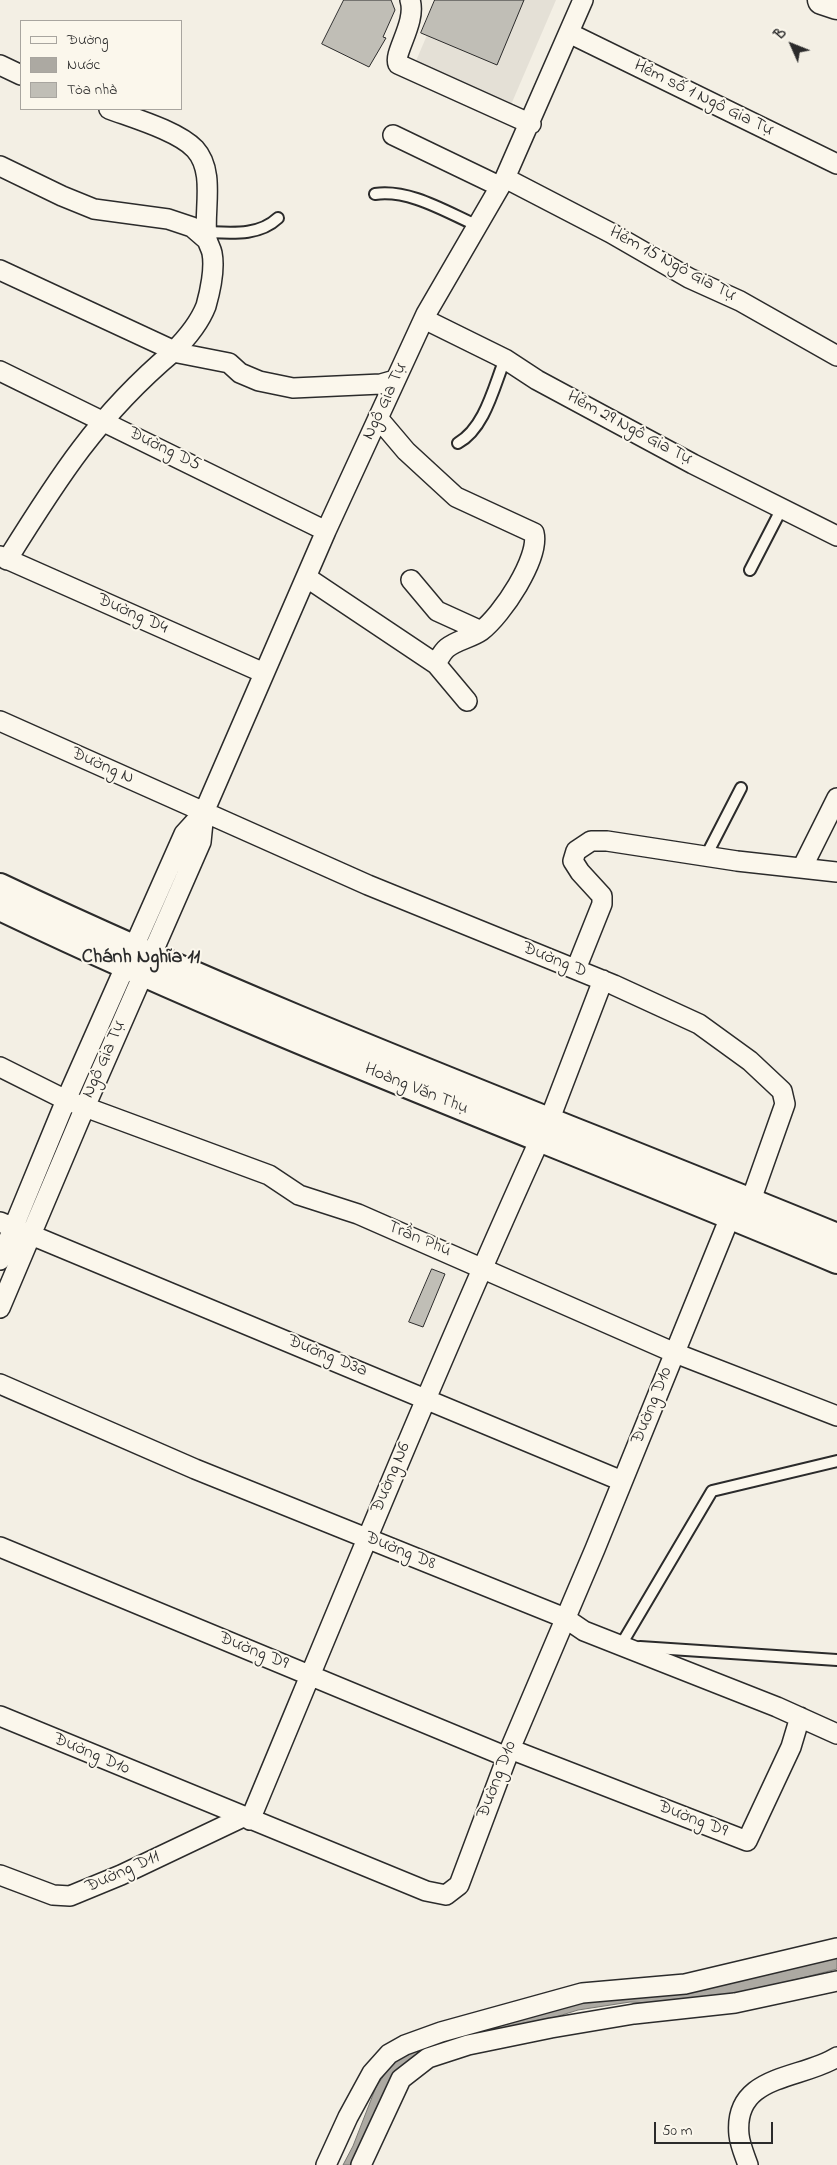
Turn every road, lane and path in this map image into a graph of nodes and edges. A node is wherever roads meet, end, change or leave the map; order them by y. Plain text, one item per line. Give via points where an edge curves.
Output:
1 (410, 0) edge
2 (583, 0) edge
3 (822, 0) edge
4 (837, 5) edge
5 (569, 33) junction
6 (0, 65) edge
7 (20, 75) edge
8 (112, 110) edge
9 (531, 124) junction
10 (393, 134) dead end
11 (837, 164) edge
12 (0, 166) edge
13 (502, 182) junction
14 (375, 194) dead end
15 (278, 218) dead end
16 (478, 226) junction
17 (207, 236) junction
18 (0, 270) edge
19 (424, 319) junction
20 (173, 352) junction
21 (837, 356) edge
22 (505, 358) junction
23 (0, 371) edge
24 (396, 380) junction
25 (378, 418) junction
26 (103, 420) junction
27 (458, 443) dead end
28 (782, 508) junction
29 (326, 531) junction
30 (837, 536) edge
31 (4, 558) edge
32 (750, 570) dead end
33 (306, 577) junction
34 (411, 580) dead end
35 (481, 631) junction
36 (436, 664) junction
37 (264, 673) junction
38 (467, 701) dead end
39 (0, 722) edge
40 (741, 788) dead end
41 (837, 798) edge
42 (204, 812) junction
43 (706, 856) junction
44 (802, 868) junction
45 (837, 872) edge
46 (0, 886) edge
47 (16, 909) edge
48 (138, 962) junction
49 (576, 969) junction
50 (602, 980) junction
51 (0, 1067) edge
52 (66, 1100) junction
53 (85, 1107) junction
54 (545, 1130) junction
55 (663, 1178) junction
56 (751, 1200) junction
57 (730, 1217) junction
58 (784, 1226) junction
59 (14, 1229) edge
60 (837, 1236) edge
61 (0, 1260) edge
62 (837, 1261) edge
63 (482, 1268) junction
64 (0, 1308) edge
65 (675, 1352) junction
66 (0, 1384) edge
67 (426, 1399) junction
68 (837, 1416) edge
69 (837, 1461) edge
70 (622, 1481) junction
71 (366, 1538) junction
72 (0, 1547) edge
73 (565, 1618) junction
74 (622, 1646) junction
75 (837, 1660) edge
76 (310, 1676) junction
77 (0, 1716) edge
78 (800, 1717) junction
79 (837, 1734) edge
80 (508, 1753) junction
81 (246, 1818) junction
82 (0, 1875) edge
83 (837, 1948) edge
84 (837, 1981) edge
85 (535, 2007) junction
86 (539, 2031) junction
87 (837, 2057) edge
88 (341, 2133) junction
89 (371, 2145) junction
90 (326, 2165) edge
91 (361, 2165) edge
92 (748, 2165) edge

1 - 9 street via 413,9 397,58 398,64
2 - 5 street, Ngô Gia Tự
3 - 4 highway
5 - 9 street, Ngô Gia Tự
5 - 11 street, Hẻm số 1 Ngô Gia Tự
6 - 7 street
8 - 17 street via 161,128 196,150 204,166 207,185
9 - 13 street, Ngô Gia Tự
10 - 13 street, Hẻm 15 Ngô Gia Tự
12 - 17 street via 94,209 168,219
13 - 16 street, Ngô Gia Tự
13 - 21 street, Hẻm 15 Ngô Gia Tự via 611,233
14 - 16 lane via 388,192 415,198
15 - 17 lane via 270,226 255,230
16 - 19 street, Ngô Gia Tự
17 - 20 street via 212,254 206,306 190,335
18 - 20 street
19 - 22 street, Hẻm 29 Ngô Gia Tự
19 - 24 street, Ngô Gia Tự
20 - 24 street via 229,363 240,373 259,382 293,388 381,384
20 - 26 street via 126,394
22 - 27 lane via 482,415 467,438
22 - 28 street, Hẻm 29 Ngô Gia Tự via 538,380 693,464
23 - 26 street, Đường D5
24 - 25 street, Ngô Gia Tự
25 - 29 street, Ngô Gia Tự
25 - 35 street via 406,451 456,497 534,533 536,542 532,556 504,608
26 - 29 street, Đường D5
26 - 31 street
28 - 30 street, Hẻm 29 Ngô Gia Tự
28 - 32 lane
29 - 33 street, Ngô Gia Tự
31 - 37 street, Đường D4
33 - 36 street
33 - 37 street, Ngô Gia Tự
34 - 35 street via 437,611
35 - 36 street via 446,648
36 - 38 street
37 - 42 street, Ngô Gia Tự
39 - 42 street, Đường N
40 - 43 lane
41 - 44 street
42 - 48 street, Ngô Gia Tự via 201,842
42 - 49 street, Đường D via 368,885
43 - 44 street
43 - 49 street via 607,841 591,841 576,851 573,861 602,896 602,904
44 - 45 street
46 - 47 street, Hoàng Văn Thụ
47 - 48 street, Hoàng Văn Thụ
48 - 52 street, Ngô Gia Tự
48 - 53 street, Ngô Gia Tự
48 - 54 street, Hoàng Văn Thụ
49 - 50 street, Đường D
50 - 54 street, Đường N6
50 - 56 street, Đường D via 699,1024 750,1061 782,1092 786,1104
51 - 52 street, Trần Phú
52 - 53 street, Trần Phú
52 - 59 street, Ngô Gia Tự
53 - 59 street, Ngô Gia Tự
53 - 63 street, Trần Phú via 269,1176 299,1195 358,1214
54 - 55 street, Hoàng Văn Thụ
54 - 63 street, Đường N6
55 - 56 street, Hoàng Văn Thụ
55 - 57 street, Hoàng Văn Thụ
56 - 58 street, Hoàng Văn Thụ
57 - 58 street, Hoàng Văn Thụ
57 - 65 street, Đường D10
58 - 60 street, Hoàng Văn Thụ
58 - 62 street, Hoàng Văn Thụ
59 - 61 street, Ngô Gia Tự
59 - 64 street, Ngô Gia Tự
59 - 67 street, Đường D3a
63 - 65 street, Trần Phú
63 - 67 street, Đường N6
65 - 68 street, Trần Phú
65 - 70 street, Đường D10
66 - 71 street, Đường D8
67 - 70 street, Đường D3a
67 - 71 street, Đường N6
69 - 74 lane via 712,1491
70 - 73 street, Đường D10
71 - 73 street, Đường D8
71 - 76 street, Đường N6
72 - 76 street, Đường D9
73 - 74 street, Đường D8 via 584,1631
73 - 80 street, Đường D10
74 - 75 lane
74 - 78 street, Đường D8
76 - 80 street, Đường D9
76 - 81 street, Đường N6
77 - 81 street, Đường D10
78 - 79 street, Đường D8
78 - 80 street, Đường D9 via 791,1747 747,1841
80 - 81 street, Đường D10 via 459,1885 446,1895 426,1891
81 - 82 street, Đường D11 via 70,1896 53,1895
83 - 85 street via 685,1984 582,1993
84 - 86 street via 735,2003 634,2014
85 - 86 street
85 - 88 street via 441,2032 389,2054 372,2073
86 - 89 street via 468,2045 428,2058 401,2079
87 - 92 street via 822,2066 764,2084 751,2093 739,2121 739,2137
88 - 89 street
88 - 90 street
89 - 91 street

